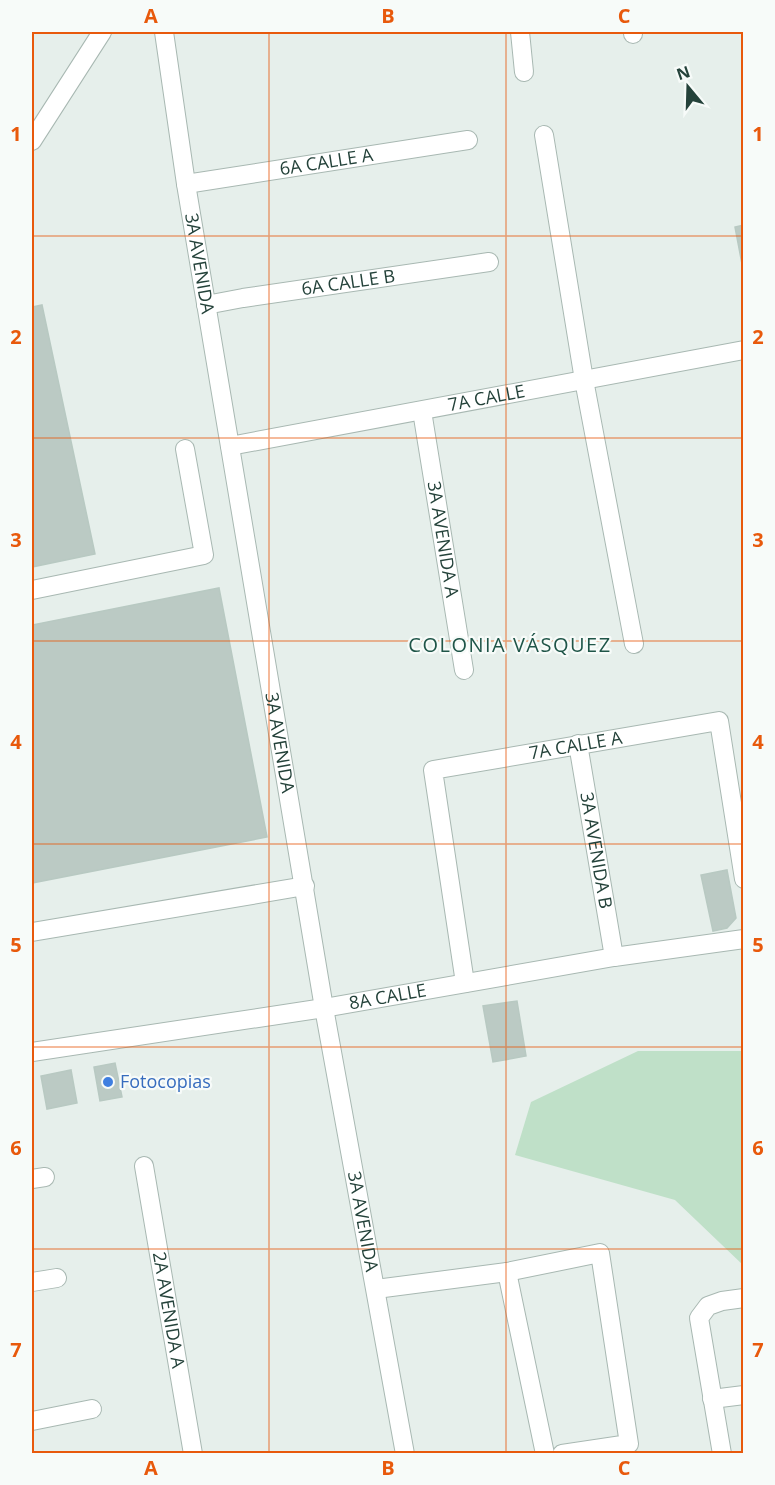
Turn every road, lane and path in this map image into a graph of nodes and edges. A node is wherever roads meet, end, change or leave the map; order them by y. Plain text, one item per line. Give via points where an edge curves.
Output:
1 (102, 32) edge
2 (164, 32) edge
3 (520, 32) edge
4 (524, 72) dead end
5 (544, 135) dead end
6 (468, 140) dead end
7 (32, 141) edge
8 (186, 184) junction
9 (489, 262) dead end
10 (206, 305) junction
11 (744, 350) edge
12 (584, 380) junction
13 (422, 411) junction
14 (230, 446) junction
15 (185, 449) dead end
16 (32, 590) edge
17 (634, 644) dead end
18 (464, 669) dead end
19 (578, 744) junction
20 (744, 879) edge
21 (305, 886) junction
22 (32, 932) edge
23 (744, 939) edge
24 (614, 957) junction
25 (465, 983) junction
26 (324, 1008) junction
27 (32, 1052) edge
28 (144, 1166) dead end
29 (507, 1272) junction
30 (57, 1278) dead end
31 (32, 1282) edge
32 (376, 1289) junction
33 (744, 1298) edge
34 (744, 1395) edge
35 (712, 1400) junction
36 (92, 1409) dead end
37 (32, 1421) edge
38 (193, 1454) edge
39 (405, 1454) edge
40 (545, 1454) edge
41 (562, 1454) edge
42 (722, 1454) edge

1 - 7 street
2 - 8 street, 3A AVENIDA
3 - 4 street
5 - 12 street
6 - 8 street, 6A CALLE A
8 - 10 street, 3A AVENIDA
9 - 10 street, 6A CALLE B
10 - 14 street, 3A AVENIDA
11 - 12 street, 7A CALLE
12 - 13 street, 7A CALLE
12 - 17 street
13 - 14 street, 7A CALLE
13 - 18 street, 3A AVENIDA A
14 - 21 street, 3A AVENIDA
15 - 16 street via 204,555
19 - 20 street, 7A CALLE A via 719,721
19 - 24 street, 3A AVENIDA B
19 - 25 street, 7A CALLE A via 433,770
21 - 22 street
21 - 26 street, 3A AVENIDA
23 - 24 street, 8A CALLE
24 - 25 street, 8A CALLE
25 - 26 street, 8A CALLE
26 - 27 street, 8A CALLE
26 - 32 street, 3A AVENIDA
28 - 38 street, 2A AVENIDA A
29 - 32 street
29 - 40 street
29 - 41 street via 600,1253 629,1444
30 - 31 street
32 - 39 street, 3A AVENIDA
33 - 35 street via 708,1306 699,1318
34 - 35 street
35 - 42 street
36 - 37 street

